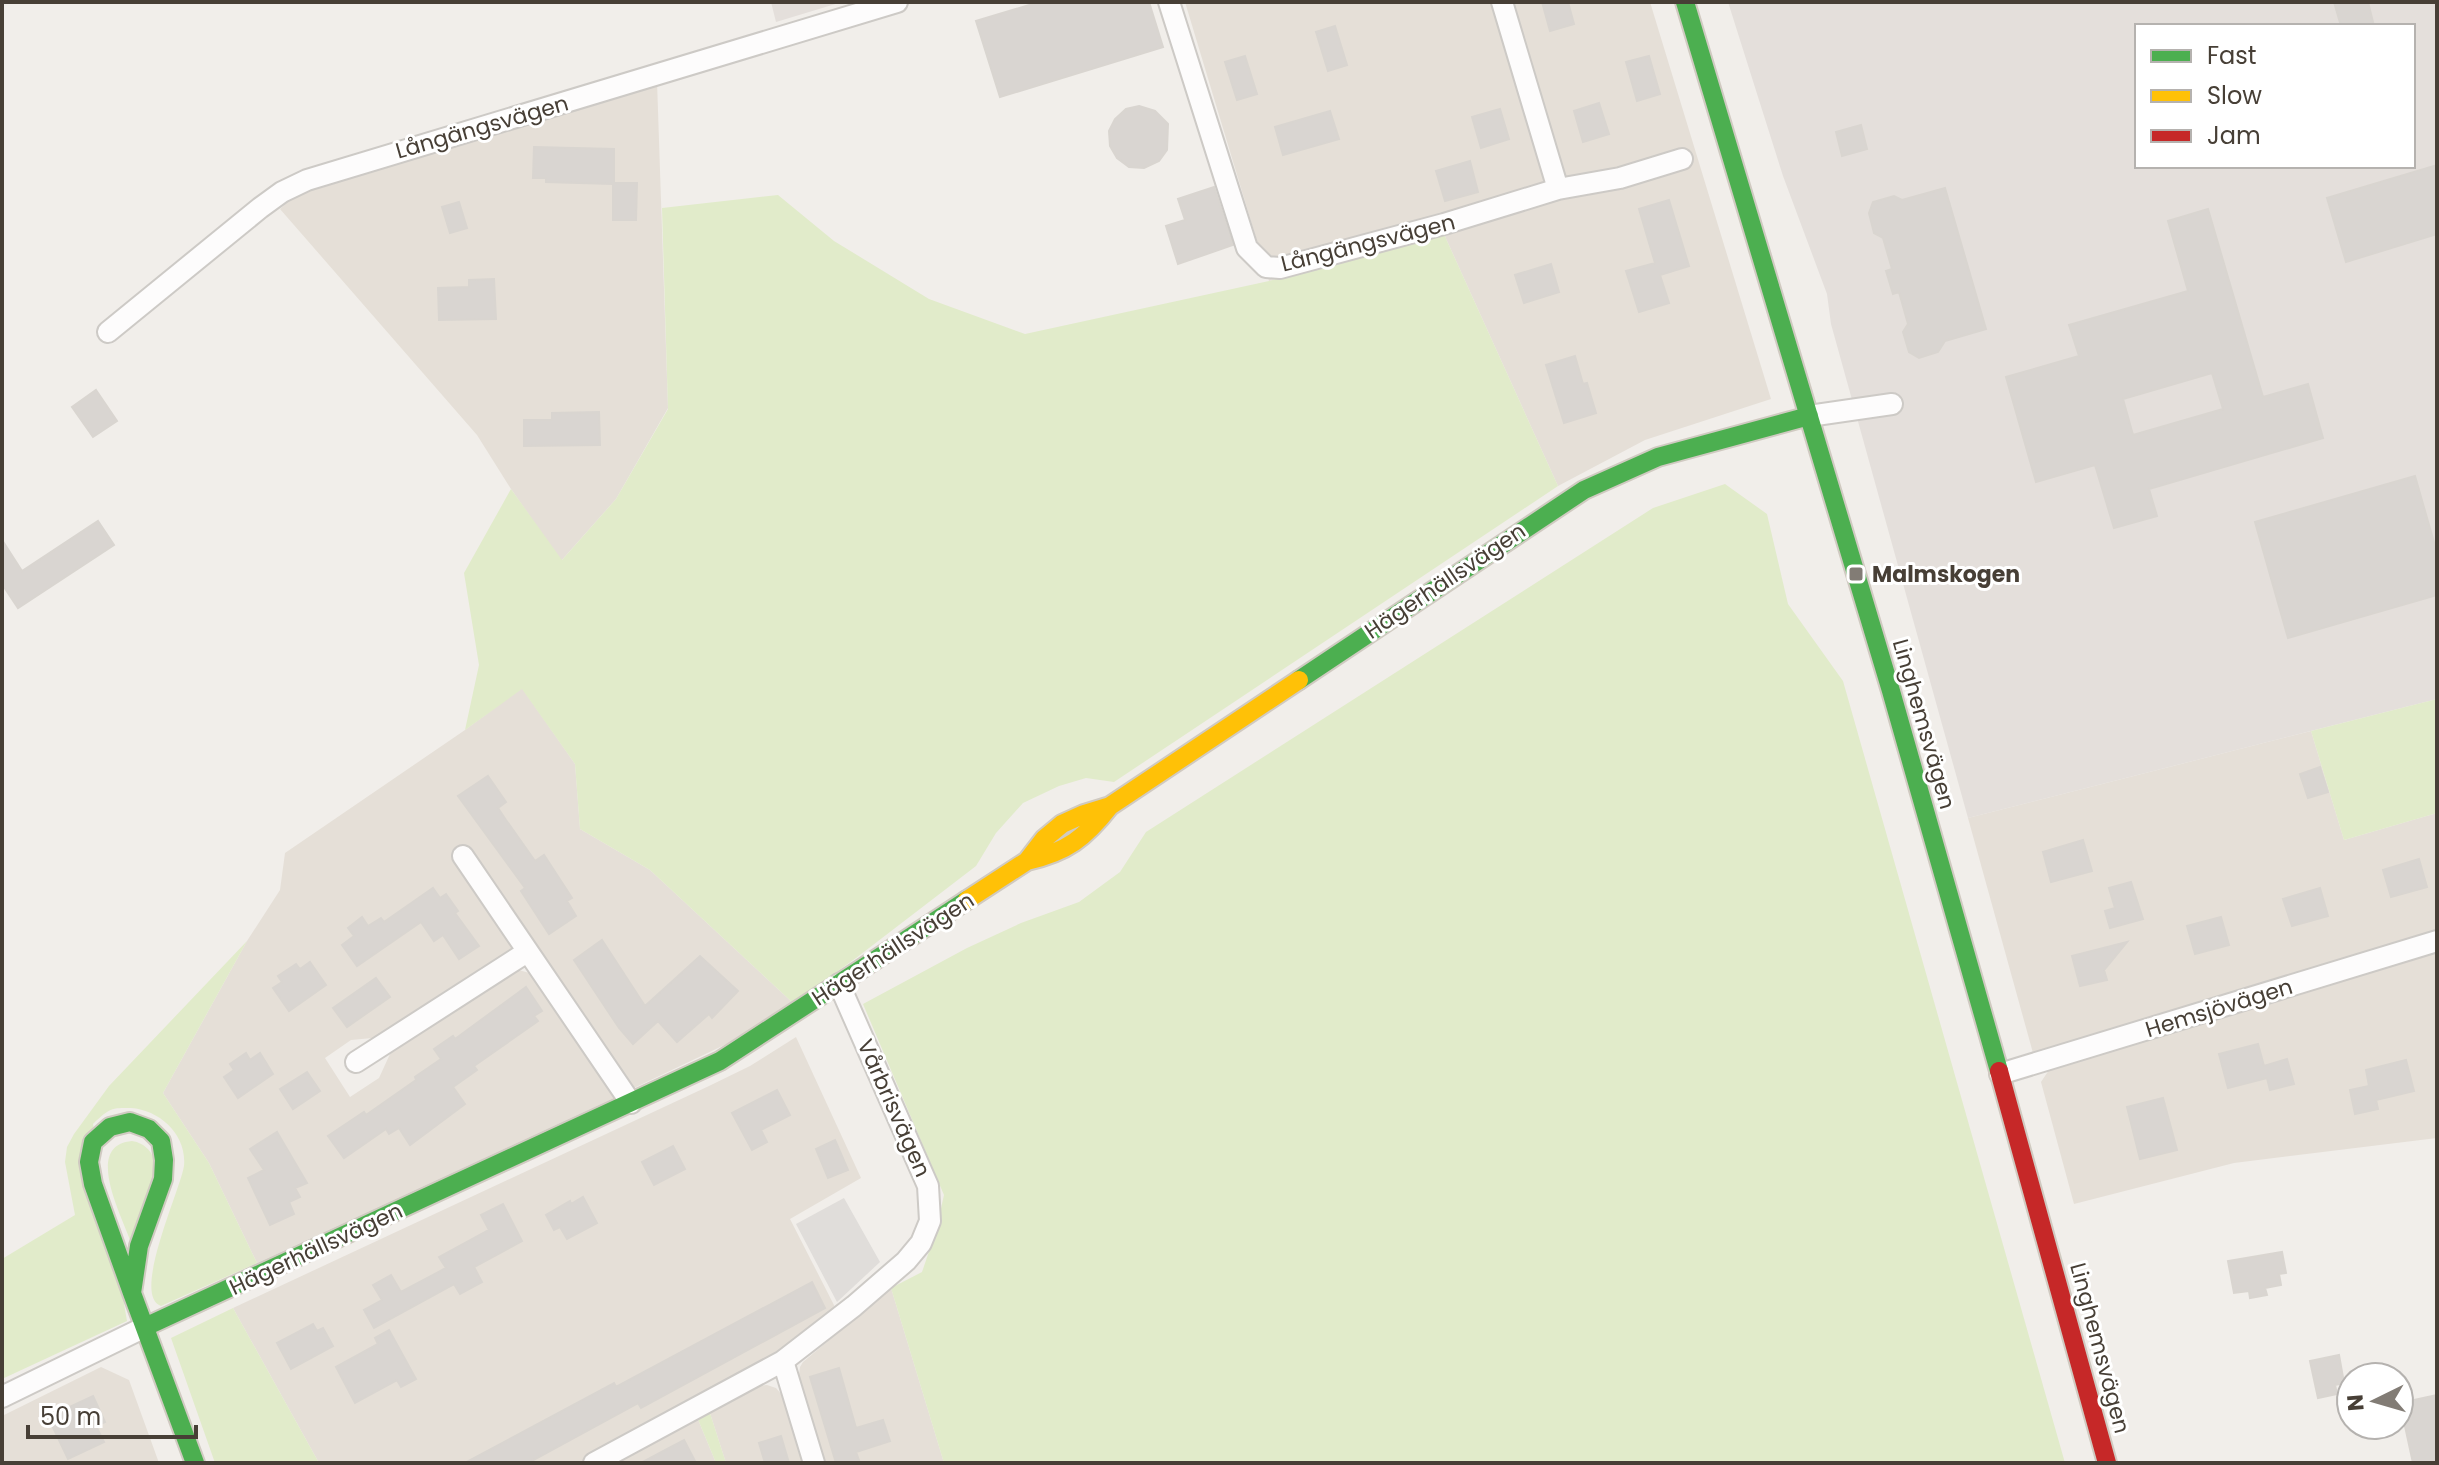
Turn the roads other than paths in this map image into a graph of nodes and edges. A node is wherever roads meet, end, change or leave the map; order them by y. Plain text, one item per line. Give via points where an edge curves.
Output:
1 (897, 2) edge
2 (1169, 2) edge
3 (1502, 2) edge
4 (1685, 2) edge
5 (1682, 159) dead end
6 (1558, 189) junction
7 (108, 332) dead end
8 (1892, 404) dead end
9 (1809, 416) junction
10 (463, 856) dead end
11 (2437, 941) edge
12 (527, 952) junction
13 (839, 984) junction
14 (356, 1062) dead end
15 (2000, 1074) junction
16 (631, 1103) junction
17 (132, 1293) junction
18 (145, 1327) junction
19 (783, 1361) junction
20 (2, 1397) edge
21 (195, 1463) edge
22 (594, 1463) edge
23 (814, 1463) edge
24 (2107, 1463) edge

1 - 7 street, Långängsvägen via 307,180 260,208
2 - 6 street, Långängsvägen via 1247,248 1266,267 1280,268
3 - 6 street
4 - 9 street, Linghemsvägen
5 - 6 street, Långängsvägen
8 - 9 street
9 - 13 street, Hägerhällsvägen via 1658,457 1584,490 1110,806 1092,831 1056,855 1027,861
9 - 15 street, Linghemsvägen
10 - 12 street
11 - 15 street, Hemsjövägen
12 - 14 street
12 - 16 street
13 - 16 street, Hägerhällsvägen via 720,1061
13 - 19 street, Vårbrisvägen via 928,1186 930,1221 906,1261
15 - 24 street, Linghemsvägen
16 - 18 street, Hägerhällsvägen
17 - 17 street via 139,1246 163,1179 164,1160 161,1141 130,1122 110,1127 93,1142 89,1162
17 - 18 street
18 - 20 street, Hägerhällsvägen
18 - 21 street
19 - 22 street, Vårbrisvägen
19 - 23 street

